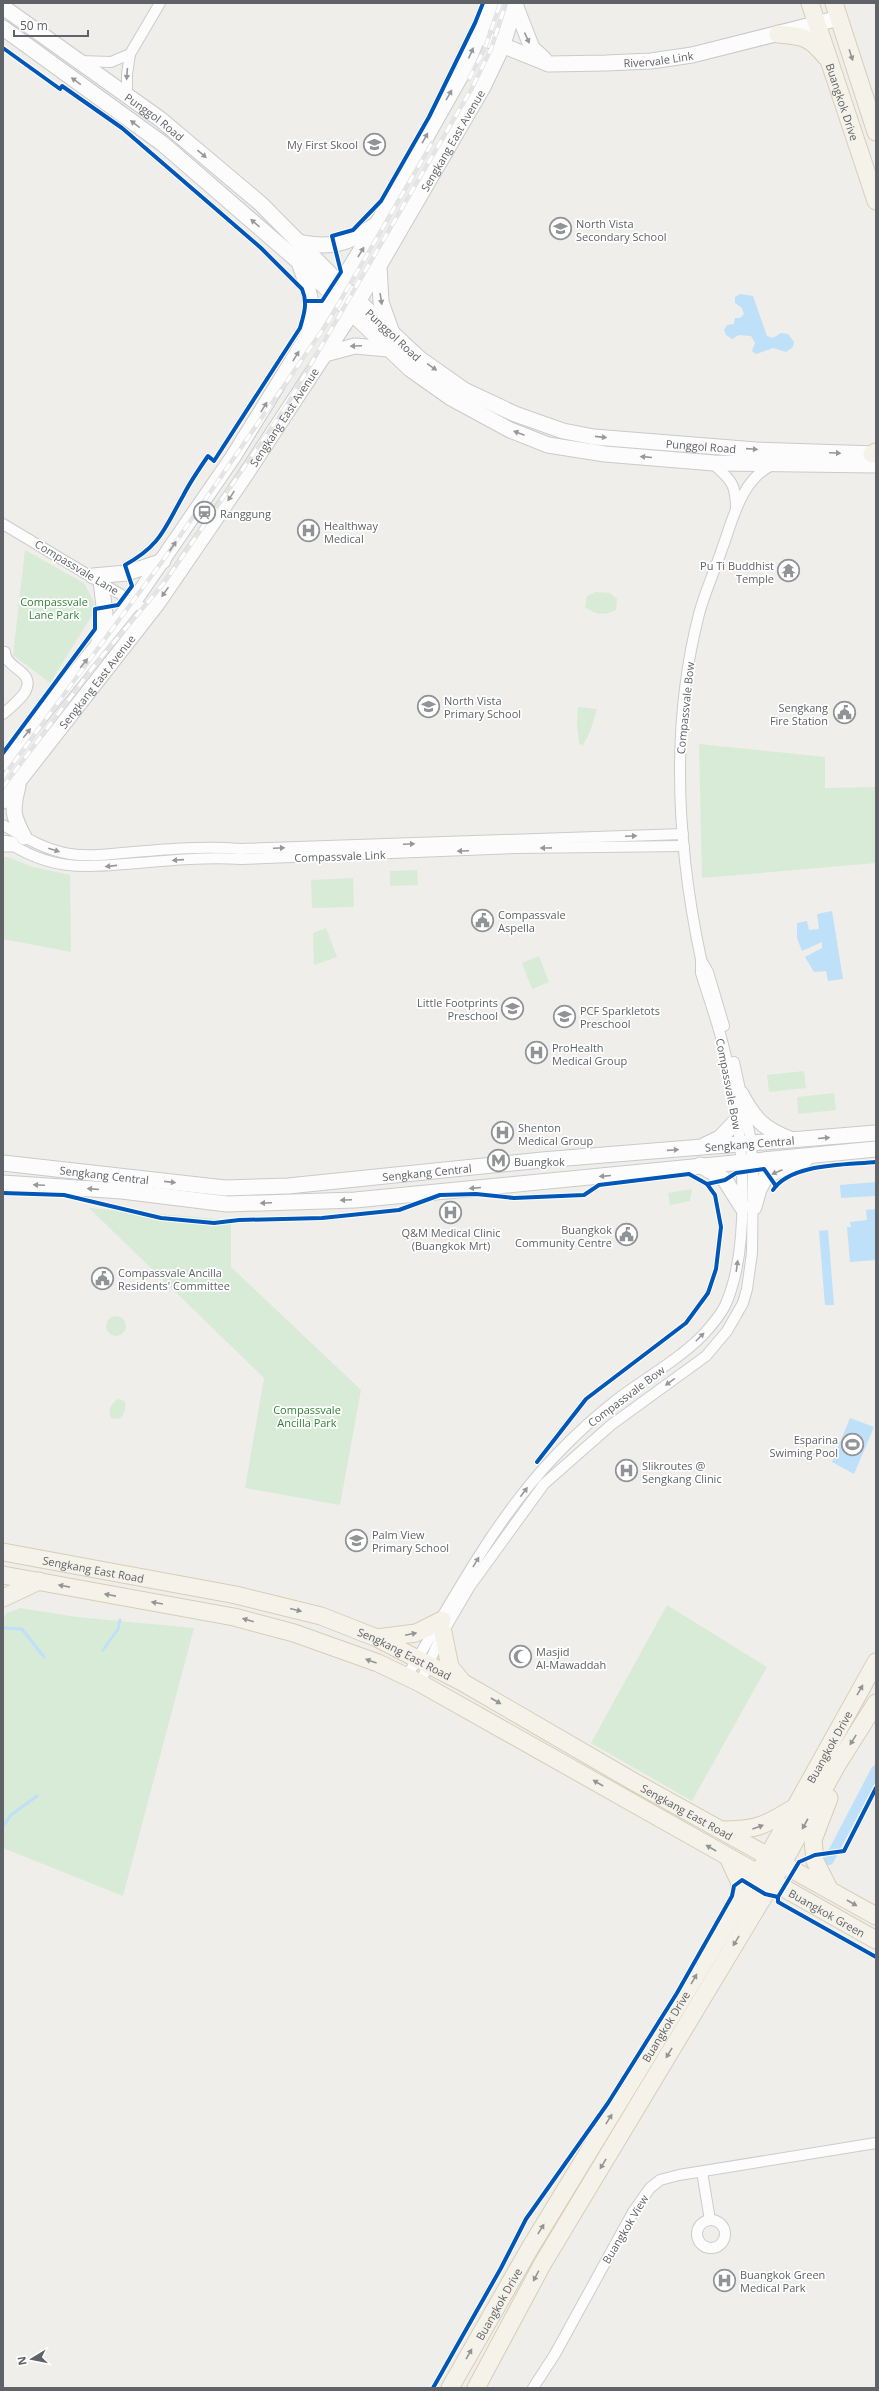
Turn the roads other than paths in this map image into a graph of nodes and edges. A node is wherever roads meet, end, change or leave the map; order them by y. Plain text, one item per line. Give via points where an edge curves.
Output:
1 (160, 3) edge
2 (492, 3) edge
3 (810, 3) edge
4 (516, 5) edge
5 (3, 7) edge
6 (836, 11) edge
7 (817, 24) junction
8 (3, 28) edge
9 (778, 34) junction
10 (479, 36) junction
11 (502, 47) junction
12 (130, 54) junction
13 (79, 61) junction
14 (830, 62) junction
15 (549, 64) junction
16 (127, 95) junction
17 (876, 132) edge
18 (876, 201) edge
19 (377, 224) junction
20 (298, 242) junction
21 (298, 261) junction
22 (379, 264) junction
23 (338, 291) junction
24 (355, 307) junction
25 (392, 332) junction
26 (310, 334) junction
27 (388, 349) junction
28 (325, 354) junction
29 (875, 456) edge
30 (712, 463) junction
31 (775, 464) junction
32 (736, 510) junction
33 (3, 524) edge
34 (163, 561) junction
35 (97, 578) junction
36 (134, 601) junction
37 (150, 612) junction
38 (97, 647) junction
39 (5, 652) dead end
40 (3, 714) edge
41 (3, 762) edge
42 (21, 778) junction
43 (3, 801) edge
44 (3, 825) edge
45 (683, 834) junction
46 (24, 837) junction
47 (6, 842) edge
48 (684, 846) junction
49 (701, 959) junction
50 (741, 1094) junction
51 (737, 1120) junction
52 (876, 1133) edge
53 (793, 1141) junction
54 (745, 1144) junction
55 (697, 1149) junction
56 (876, 1149) edge
57 (826, 1153) junction
58 (746, 1161) junction
59 (3, 1163) edge
60 (700, 1165) junction
61 (3, 1183) edge
62 (748, 1207) junction
63 (611, 1425) junction
64 (580, 1430) junction
65 (580, 1452) junction
66 (556, 1455) junction
67 (3, 1538) edge
68 (3, 1552) edge
69 (25, 1556) junction
70 (3, 1575) edge
71 (39, 1581) junction
72 (3, 1598) edge
73 (442, 1626) junction
74 (377, 1638) junction
75 (423, 1661) junction
76 (876, 1662) edge
77 (414, 1679) junction
78 (462, 1682) junction
79 (876, 1702) edge
80 (837, 1765) junction
81 (793, 1809) junction
82 (720, 1830) junction
83 (767, 1856) junction
84 (728, 1857) junction
85 (783, 1864) junction
86 (758, 1874) junction
87 (773, 1881) junction
88 (829, 1889) junction
89 (800, 1897) junction
90 (740, 1902) junction
91 (756, 1908) junction
92 (876, 1916) edge
93 (876, 1940) edge
94 (876, 2143) edge
95 (702, 2172) junction
96 (710, 2220) dead end
97 (450, 2388) edge
98 (476, 2388) edge
99 (534, 2388) edge

1 - 12 street
2 - 10 main road, Sengkang East Avenue
3 - 7 main road, Buangkok Drive
4 - 11 main road, Sengkang East Avenue
4 -> 15 main road via 532,48
5 - 13 main road, Punggol Road
6 - 7 main road, Rivervale Link
6 -> 17 main road, Buangkok Drive
7 - 9 main road, Rivervale Link
7 - 14 main road, Buangkok Drive
21 -> 8 main road, Punggol Road via 163,144
9 - 14 main road via 803,36
9 - 15 main road, Rivervale Link via 692,55 651,61
10 - 11 main road, Rivervale Link
19 -> 10 main road, Sengkang East Avenue via 464,70
11 - 15 main road, Rivervale Link
11 - 22 main road, Sengkang East Avenue via 483,86
12 - 13 street via 111,62
12 -> 16 street
13 - 16 main road, Punggol Road
14 - 18 main road, Buangkok Drive
16 -> 20 main road, Punggol Road via 160,119 261,204
19 - 20 main road via 359,236 334,245
23 -> 19 main road, Sengkang East Avenue
20 - 23 main road, Punggol Road
21 - 23 main road, Punggol Road
21 - 26 main road via 311,297
22 - 24 main road, Sengkang East Avenue
22 -> 25 main road via 382,302
23 - 24 main road, Punggol Road
23 - 26 main road, Sengkang East Avenue
24 - 25 main road, Punggol Road
24 - 27 main road, Punggol Road
24 - 28 main road, Sengkang East Avenue
25 -> 29 main road, Punggol Road via 420,359 464,390 514,414 562,431 615,439
34 -> 26 main road, Sengkang East Avenue via 233,457
27 -> 28 main road via 355,346
30 -> 27 main road, Punggol Road via 605,454 548,445 510,430 451,398
28 -> 37 main road, Sengkang East Avenue via 219,514
29 - 31 main road, Punggol Road
30 - 31 main road, Punggol Road
30 - 32 street, Compassvale Bow via 732,482
31 - 32 street, Compassvale Bow via 762,470 755,477
32 - 45 street, Compassvale Bow via 704,598 690,656 679,754
33 - 35 street, Compassvale Lane
34 - 35 main road via 127,573
34 - 36 main road, Sengkang East Avenue
35 - 36 street, Compassvale Lane
35 - 38 main road via 105,614
36 - 37 street, Compassvale Lane
36 - 38 main road, Sengkang East Avenue
37 - 42 main road, Sengkang East Avenue
41 -> 38 main road, Sengkang East Avenue
39 - 40 street via 8,662 24,674 27,684 25,692
42 - 43 main road, Sengkang East Avenue
42 - 46 main road via 13,806 14,820
44 - 46 street, Compassvale Link
46 -> 45 street, Compassvale Link via 70,854 100,855 216,847 248,849
45 - 48 street, Compassvale Bow
48 -> 47 street, Compassvale Link via 515,848 212,858 87,868 50,862
48 - 49 street, Compassvale Bow via 694,928
49 - 50 street, Compassvale Bow via 710,978
49 - 51 street, Compassvale Bow via 701,973 726,1053
50 - 53 main road via 751,1114 763,1125
50 - 54 street, Compassvale Bow
51 - 54 street, Compassvale Bow
51 - 55 main road via 720,1138
53 -> 52 main road, Sengkang Central
53 - 54 main road, Sengkang Central
54 - 55 main road, Sengkang Central
54 - 58 street, Compassvale Bow
59 -> 55 main road, Sengkang Central via 226,1188 288,1186 542,1160
56 - 57 main road, Sengkang Central
57 - 58 main road, Sengkang Central
57 -> 62 main road via 767,1175
58 - 60 main road, Sengkang Central
58 - 62 street, Compassvale Bow
60 -> 61 main road, Sengkang Central via 355,1200 227,1204 122,1191
60 - 62 main road via 725,1180
62 -> 63 street, Compassvale Bow via 752,1253 747,1289 743,1303 727,1331 706,1356
64 -> 62 street, Compassvale Bow via 619,1398 694,1344 715,1320 727,1304 735,1278
63 - 64 street, Compassvale Bow via 591,1431
63 - 65 street, Compassvale Bow
64 - 66 street, Compassvale Bow
65 - 66 street via 571,1448
65 - 73 street, Compassvale Bow via 544,1484 531,1500
73 -> 66 street, Compassvale Bow via 500,1522
67 - 69 main road
68 - 69 main road, Sengkang East Road
69 -> 74 main road, Sengkang East Road via 236,1595 321,1616
70 - 71 main road, Sengkang East Road
71 - 72 main road
77 -> 71 main road, Sengkang East Road via 294,1633 234,1617
74 -> 73 main road via 416,1633
73 - 75 street, Compassvale Bow
73 - 78 main road via 450,1667
74 - 75 main road, Sengkang East Road
75 - 77 street, Compassvale Bow
75 - 77 street, Compassvale Bow
75 - 78 main road, Sengkang East Road
81 -> 76 main road, Buangkok Drive
84 -> 77 main road, Sengkang East Road
78 -> 82 main road, Sengkang East Road
79 -> 80 main road, Buangkok Drive
80 -> 85 main road, Buangkok Drive
80 - 88 main road via 833,1786 813,1840 816,1861
82 -> 81 main road via 749,1830
81 - 83 main road, Buangkok Drive
82 - 83 main road, Sengkang East Road
83 - 85 main road, Buangkok Green
83 - 86 main road, Buangkok Drive
84 - 86 main road, Sengkang East Road
84 - 90 main road via 740,1882
85 - 87 main road, Buangkok Drive
85 - 88 main road, Buangkok Green
86 - 87 main road, Buangkok Green
86 - 90 main road, Buangkok Drive
87 - 89 main road, Buangkok Green
87 - 91 main road, Buangkok Drive
88 -> 92 main road, Buangkok Green
89 - 91 main road via 786,1896
89 - 93 main road, Buangkok Green
97 -> 90 main road, Buangkok Drive via 530,2248 675,2013
91 -> 98 main road, Buangkok Drive via 543,2263
94 - 95 street, Buangkok View
95 - 96 street
95 - 99 street, Buangkok View via 660,2180 650,2188 633,2212

